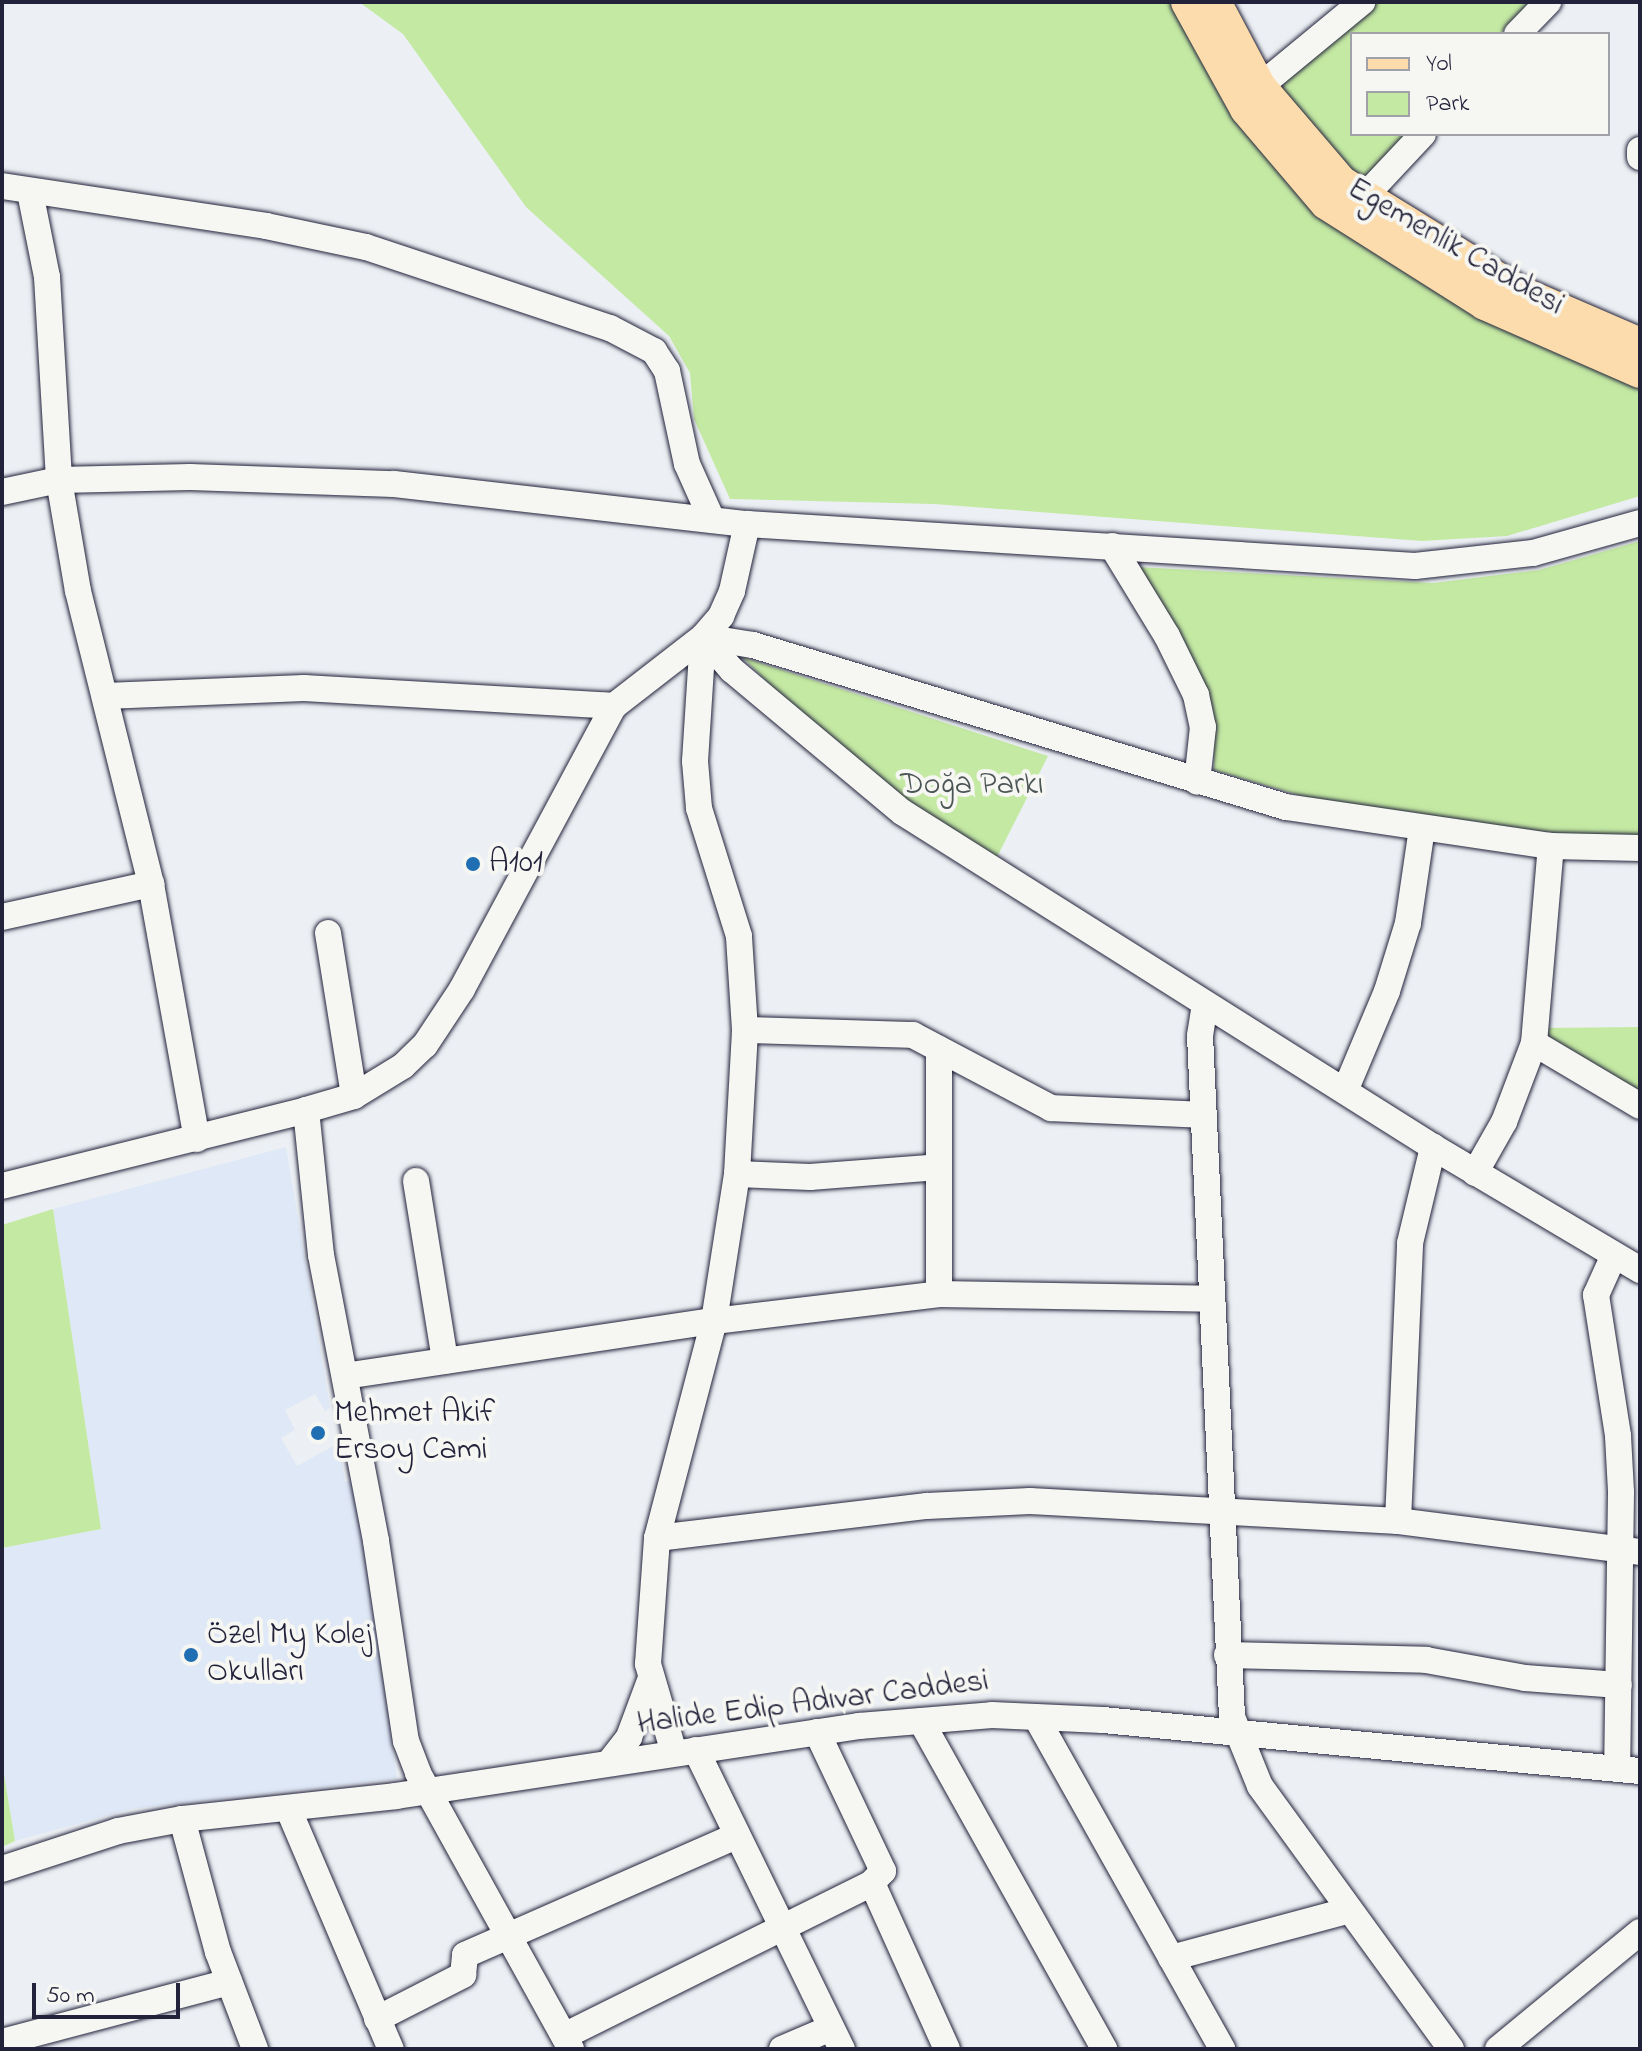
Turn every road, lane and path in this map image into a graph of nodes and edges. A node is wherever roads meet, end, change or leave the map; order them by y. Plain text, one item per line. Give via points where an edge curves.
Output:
1 (1188, 2) edge
2 (1214, 2) edge
3 (1362, 2) edge
4 (1548, 2) edge
5 (1519, 32) edge
6 (1259, 87) junction
7 (1421, 136) edge
8 (1640, 150) edge
9 (1640, 157) edge
10 (2, 186) edge
11 (30, 192) junction
12 (1362, 199) junction
13 (1640, 345) edge
14 (1640, 371) edge
15 (59, 480) junction
16 (2, 492) edge
17 (712, 520) junction
18 (1640, 523) edge
19 (747, 524) junction
20 (1112, 546) junction
21 (703, 637) junction
22 (105, 696) junction
23 (614, 706) junction
24 (1197, 782) junction
25 (1422, 828) junction
26 (1551, 846) junction
27 (1640, 848) edge
28 (151, 884) junction
29 (2, 917) edge
30 (328, 933) dead end
31 (1205, 1004) junction
32 (745, 1030) junction
33 (1534, 1043) junction
34 (939, 1049) junction
35 (1345, 1091) junction
36 (354, 1096) junction
37 (1640, 1106) edge
38 (306, 1110) junction
39 (1204, 1115) junction
40 (197, 1139) junction
41 (1433, 1147) junction
42 (939, 1167) junction
43 (1475, 1173) junction
44 (737, 1174) junction
45 (416, 1181) dead end
46 (2, 1186) edge
47 (1614, 1255) junction
48 (1640, 1270) edge
49 (939, 1294) junction
50 (1212, 1299) junction
51 (714, 1321) junction
52 (445, 1361) junction
53 (345, 1376) junction
54 (1219, 1511) junction
55 (1398, 1521) junction
56 (657, 1538) junction
57 (1631, 1552) edge
58 (1227, 1655) junction
59 (651, 1678) junction
60 (1619, 1685) junction
61 (1036, 1717) junction
62 (921, 1721) junction
63 (817, 1732) junction
64 (1235, 1733) junction
65 (685, 1751) junction
66 (609, 1763) junction
67 (1628, 1770) edge
68 (430, 1791) junction
69 (288, 1808) junction
70 (182, 1819) junction
71 (736, 1836) junction
72 (2, 1869) edge
73 (872, 1883) junction
74 (1350, 1910) junction
75 (781, 1925) junction
76 (1640, 1932) edge
77 (508, 1933) junction
78 (1171, 1958) junction
79 (229, 1982) junction
80 (377, 2019) junction
81 (837, 2039) edge
82 (2, 2042) edge
83 (567, 2043) edge
84 (255, 2049) edge
85 (391, 2049) edge
86 (782, 2049) edge
87 (947, 2049) edge
88 (1104, 2049) edge
89 (1222, 2049) edge
90 (1451, 2049) edge
91 (1498, 2049) edge

1 - 14 main road, Egemenlik Caddesi via 1247,109 1301,179 1334,208 1485,303
2 - 6 main road, Egemenlik Caddesi
3 - 6 street
4 - 5 street
6 - 12 main road, Egemenlik Caddesi via 1320,162
7 - 12 street
8 - 9 street
10 - 11 street
11 - 15 street via 47,277
11 - 17 street via 266,226 366,247 610,328 654,351 667,371 687,464
12 - 13 main road, Egemenlik Caddesi via 1520,293
15 - 16 street
15 - 17 street via 190,477 394,484
15 - 22 street via 78,591
17 - 19 street
18 - 20 street via 1533,553 1438,566
19 - 20 street
19 - 21 street via 732,591
20 - 24 street via 1196,695 1203,727
21 - 23 street
21 - 24 street via 753,645
21 - 31 street via 732,670 902,812
21 - 32 street via 695,761 699,808 739,936
22 - 23 street via 304,688
22 - 28 street
23 - 36 street via 482,952 425,1045 403,1066
24 - 25 street via 1286,807
25 - 26 street
25 - 35 street via 1408,923 1387,991
26 - 27 street
26 - 33 street
28 - 29 street
28 - 40 street
30 - 36 street
31 - 35 street
31 - 39 street via 1200,1036
32 - 34 street via 913,1035
32 - 44 street
33 - 37 street
33 - 43 street via 1504,1122
34 - 39 street via 1051,1108
34 - 42 street
35 - 41 street
36 - 38 street
38 - 40 street
38 - 53 street via 312,1194
39 - 50 street
40 - 46 street
41 - 43 street
41 - 55 street via 1410,1243
42 - 44 street via 810,1177
42 - 49 street
43 - 47 street
44 - 51 street
45 - 52 street
47 - 48 street
47 - 57 street via 1596,1295
49 - 50 street
49 - 51 street
50 - 54 street
51 - 52 street
51 - 56 street
52 - 53 street
53 - 68 street via 406,1741
54 - 55 street
54 - 56 street via 999,1501
54 - 58 street
55 - 57 street
56 - 59 street via 647,1643
57 - 60 street
58 - 60 street via 1426,1660 1525,1678
58 - 64 street
59 - 65 street
59 - 66 street via 629,1737
60 - 67 street
61 - 62 street, Halide Edip Adıvar Caddesi
61 - 64 street, Halide Edip Adıvar Caddesi
61 - 78 street
62 - 63 street, Halide Edip Adıvar Caddesi
62 - 88 street
63 - 65 street, Halide Edip Adıvar Caddesi
63 - 73 street via 883,1871
64 - 67 street, Halide Edip Adıvar Caddesi
64 - 74 street via 1260,1786
65 - 66 street, Halide Edip Adıvar Caddesi
65 - 71 street
66 - 68 street, Halide Edip Adıvar Caddesi
68 - 69 street, Halide Edip Adıvar Caddesi
68 - 77 street
69 - 70 street, Halide Edip Adıvar Caddesi
69 - 80 street
70 - 72 street, Halide Edip Adıvar Caddesi via 118,1831
70 - 79 street
71 - 75 street
71 - 77 street
73 - 75 street
73 - 87 street
74 - 78 street
74 - 90 street
75 - 81 street
75 - 83 street
76 - 91 street
77 - 80 street via 465,1955 463,1975
77 - 83 street
78 - 89 street
79 - 82 street
79 - 84 street
80 - 85 street
81 - 86 street

